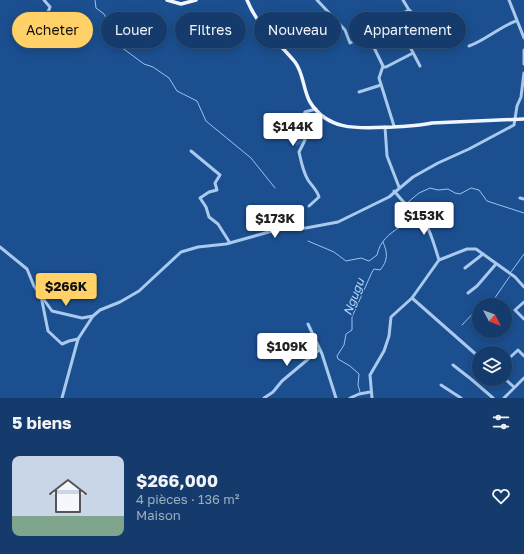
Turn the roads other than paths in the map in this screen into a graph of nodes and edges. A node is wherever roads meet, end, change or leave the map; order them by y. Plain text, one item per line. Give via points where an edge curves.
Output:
1 (44, 0) edge
2 (167, 0) edge
3 (196, 0) edge
4 (247, 0) edge
5 (317, 0) edge
6 (404, 0) edge
7 (509, 0) edge
8 (409, 10) junction
9 (48, 12) edge
10 (405, 12) edge
11 (411, 12) edge
12 (516, 21) junction
13 (524, 38) edge
14 (349, 40) edge
15 (469, 46) dead end
16 (374, 48) edge
17 (410, 48) edge
18 (524, 50) edge
19 (413, 53) junction
20 (524, 64) edge
21 (420, 66) dead end
22 (383, 67) junction
23 (524, 73) edge
24 (381, 84) junction
25 (359, 92) dead end
26 (316, 110) junction
27 (524, 119) edge
28 (514, 120) junction
29 (394, 126) junction
30 (385, 127) junction
31 (191, 151) dead end
32 (399, 187) junction
33 (394, 191) junction
34 (309, 206) dead end
35 (230, 243) junction
36 (0, 247) edge
37 (483, 254) junction
38 (439, 260) junction
39 (496, 264) junction
40 (465, 268) dead end
41 (524, 287) edge
42 (468, 293) dead end
43 (41, 296) junction
44 (412, 298) junction
45 (524, 302) edge
46 (93, 316) junction
47 (524, 319) edge
48 (308, 324) dead end
49 (78, 339) junction
50 (319, 350) junction
51 (472, 351) edge
52 (512, 356) edge
53 (524, 356) edge
54 (453, 366) dead end
55 (524, 378) edge
56 (441, 385) dead end
57 (514, 387) joint
58 (370, 392) junction
59 (62, 398) edge
60 (264, 398) edge
61 (336, 398) edge
62 (350, 398) edge
63 (372, 398) edge
64 (461, 398) edge
65 (493, 398) edge
66 (504, 398) edge

1 - 9 street via 50,8
2 - 3 main road via 181,4
4 - 26 main road via 261,25 300,70 307,96
5 - 14 street via 345,30
6 - 8 street
7 - 12 street
8 - 10 street
8 - 11 street
12 - 13 street
12 - 15 street via 505,24 478,43
16 - 22 street
17 - 19 street
18 - 20 street
19 - 21 street
19 - 22 street
22 - 24 street via 379,78
23 - 28 street via 521,97
24 - 25 street
24 - 29 street
26 - 30 main road via 332,122 346,127
26 - 34 street via 305,112 299,124 305,140 299,152 301,164 319,197
27 - 28 main road
28 - 29 main road via 432,122 420,126
28 - 32 street via 515,124 512,126 438,163
29 - 30 main road
30 - 32 street via 387,156
31 - 35 street via 220,175 215,183 217,190 200,198 209,217 218,224
32 - 33 street
33 - 35 street via 338,222 306,228 283,228
33 - 38 street via 412,207 429,229
35 - 46 street via 184,250 143,287
36 - 43 street via 27,269
37 - 38 street via 472,248
37 - 39 street
37 - 40 street
38 - 44 street
39 - 41 street via 515,277
39 - 42 street
43 - 46 street via 52,311 82,318
43 - 49 street via 48,331 62,344
44 - 51 street
44 - 58 street via 391,317 384,351 370,375
45 - 47 street via 515,310
46 - 49 street
48 - 50 street
49 - 59 street
50 - 60 street
50 - 61 street
52 - 53 street via 518,350
54 - 65 street
55 - 57 street
56 - 64 street
57 - 66 street
58 - 62 street
58 - 63 street

